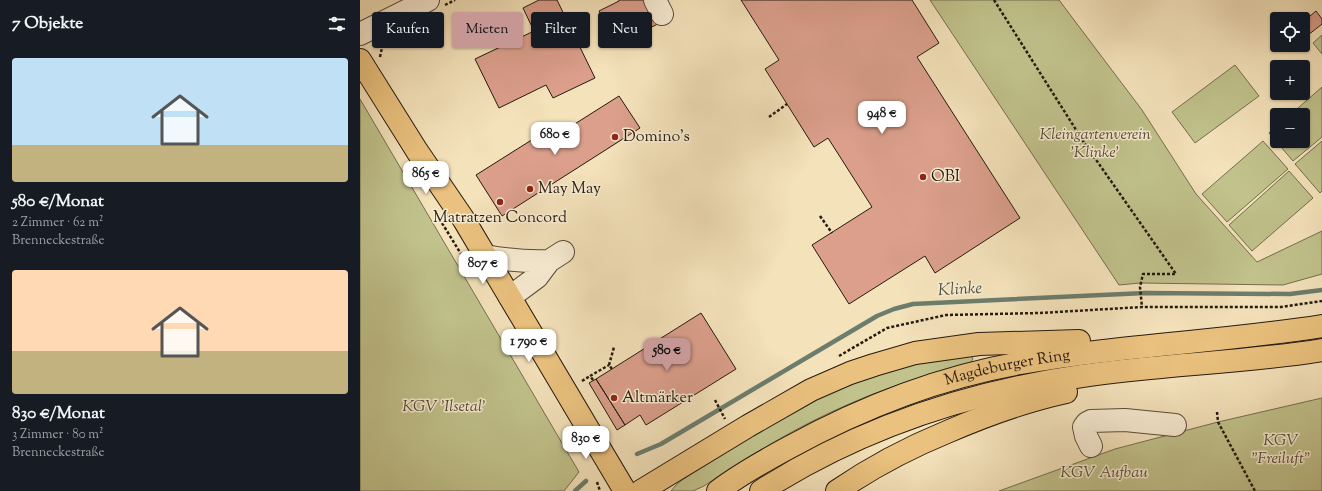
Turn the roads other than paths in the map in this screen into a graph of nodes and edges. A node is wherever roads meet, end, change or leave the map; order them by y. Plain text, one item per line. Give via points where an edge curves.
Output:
1 (428, 0) edge
2 (360, 34) edge
3 (360, 60) edge
4 (485, 256) junction
5 (510, 297) junction
6 (1322, 326) edge
7 (1161, 344) junction
8 (1322, 350) edge
9 (1179, 365) junction
10 (1175, 425) dead end
11 (1091, 446) dead end
12 (625, 491) edge
13 (641, 491) edge
14 (718, 491) edge
15 (761, 491) edge
16 (837, 491) edge

1 - 2 street
3 - 4 main road
4 - 5 main road
4 - 5 street via 527,262 556,257
5 - 12 main road
6 - 7 main road, Magdeburger Ring
7 - 13 main road via 1133,336 1066,343 979,344 898,357 850,373 811,390
7 - 14 main road, Magdeburger Ring via 1019,363 936,384 843,420 768,459
8 - 9 main road, Magdeburger Ring
9 - 15 main road, Magdeburger Ring via 1082,376 979,396 882,428 796,469
9 - 16 main road via 1160,377 1071,391 991,413 898,453
10 - 11 street via 1126,420 1091,421 1084,427

